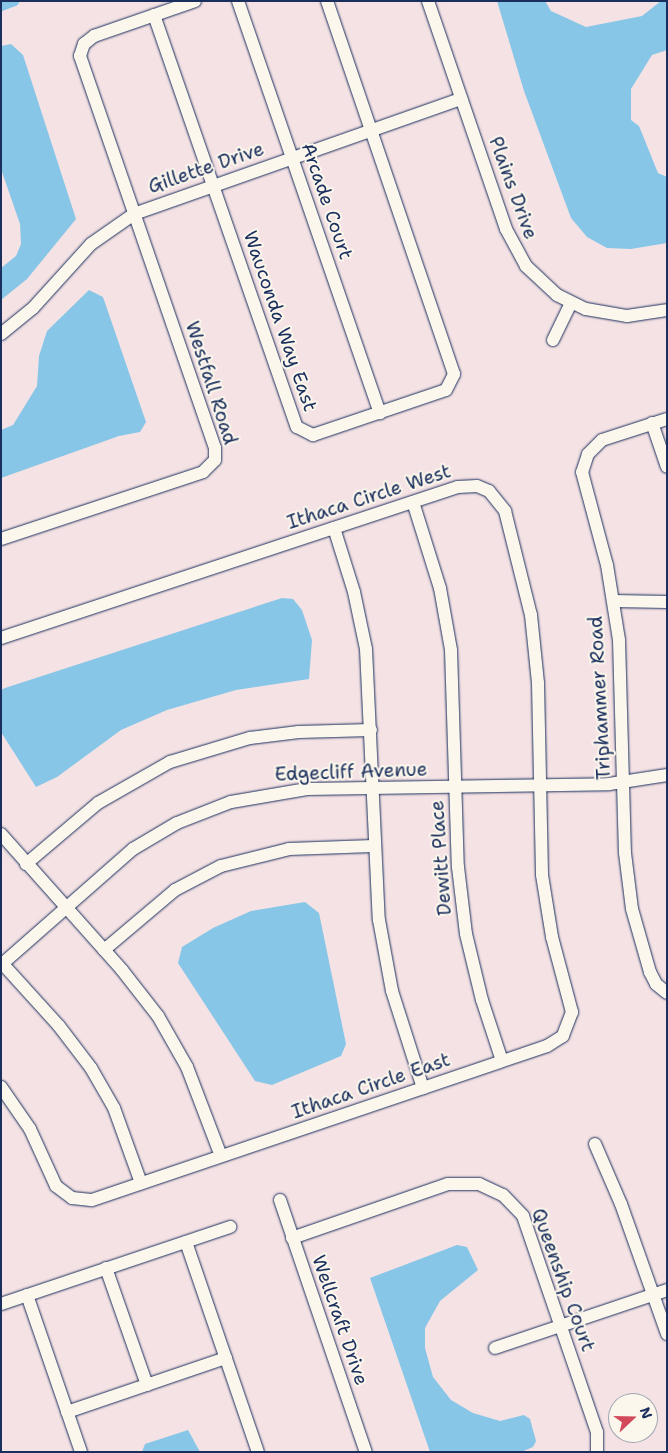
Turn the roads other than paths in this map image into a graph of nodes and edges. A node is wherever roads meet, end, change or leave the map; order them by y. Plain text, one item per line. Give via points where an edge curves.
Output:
1 (195, 1) edge
2 (238, 1) edge
3 (327, 1) edge
4 (428, 1) edge
5 (154, 15) junction
6 (461, 100) junction
7 (372, 130) junction
8 (292, 158) junction
9 (213, 185) junction
10 (134, 214) junction
11 (571, 303) junction
12 (667, 310) edge
13 (1, 334) edge
14 (552, 340) dead end
15 (380, 413) junction
16 (667, 418) edge
17 (652, 423) junction
18 (667, 467) edge
19 (413, 502) junction
20 (334, 528) junction
21 (1, 539) edge
22 (614, 601) junction
23 (667, 602) edge
24 (1, 638) edge
25 (371, 730) junction
26 (667, 775) edge
27 (623, 783) junction
28 (540, 785) junction
29 (456, 786) junction
30 (372, 788) junction
31 (1, 834) edge
32 (373, 846) junction
33 (26, 864) junction
34 (65, 907) junction
35 (104, 950) junction
36 (2, 963) edge
37 (667, 993) edge
38 (502, 1061) junction
39 (1, 1087) edge
40 (423, 1088) junction
41 (595, 1144) dead end
42 (221, 1156) junction
43 (142, 1183) junction
44 (280, 1200) dead end
45 (230, 1227) dead end
46 (292, 1238) junction
47 (186, 1242) junction
48 (106, 1268) junction
49 (667, 1290) edge
50 (27, 1295) junction
51 (653, 1295) junction
52 (1, 1304) edge
53 (560, 1326) junction
54 (667, 1334) edge
55 (495, 1348) dead end
56 (226, 1358) junction
57 (147, 1385) junction
58 (67, 1412) junction
59 (81, 1452) edge
60 (258, 1452) edge
61 (366, 1452) edge
62 (597, 1452) edge

1 - 5 street
2 - 8 street, Arcade Court
3 - 7 street, Wauconda Way East
4 - 6 street, Plains Drive
5 - 9 street, Wauconda Way East
5 - 10 street, Westfall Road via 94,36 84,44 80,56
6 - 7 street, Gillette Drive
6 - 11 street, Plains Drive via 506,229 519,256 547,288
7 - 8 street, Gillette Drive
7 - 15 street, Wauconda Way East via 454,374 446,390
8 - 9 street, Gillette Drive
8 - 15 street, Arcade Court
9 - 10 street, Gillette Drive
9 - 15 street, Wauconda Way East via 297,427 313,435
10 - 13 street, Gillette Drive via 91,244 33,308
10 - 21 street, Westfall Road via 215,448 215,460 203,472
11 - 12 street, Plains Drive via 618,316
11 - 14 street
16 - 17 street, Triphammer Road
17 - 18 street
17 - 22 street, Triphammer Road via 602,440 588,454 583,466 583,478
19 - 20 street, Ithaca Circle West
19 - 28 street, Ithaca Circle West via 470,486 494,495 505,511 531,615 538,683
19 - 29 street, Dewitt Place via 432,557 448,627 454,682
20 - 24 street, Ithaca Circle West
20 - 25 street via 361,620 370,685
22 - 23 street
22 - 27 street, Triphammer Road via 621,676
25 - 30 street
25 - 33 street via 268,735 230,742 179,759 145,774 98,803
26 - 27 street, Edgecliff Avenue
27 - 28 street, Edgecliff Avenue
27 - 37 street, Triphammer Road via 625,852 632,909 650,972 656,984
28 - 29 street, Edgecliff Avenue
28 - 38 street, Ithaca Circle East via 546,906 572,1006 571,1018 567,1030 553,1044
29 - 30 street, Edgecliff Avenue
29 - 38 street, Dewitt Place via 458,867 466,934 482,1000
30 - 32 street
30 - 34 street, Edgecliff Avenue via 282,791 207,810 133,849
31 - 33 street
32 - 35 street via 289,849 221,866 175,890
32 - 40 street via 384,956 402,1026
33 - 34 street
34 - 35 street
34 - 36 street, Edgecliff Avenue
35 - 42 street via 141,993 173,1041 202,1100
36 - 43 street via 91,1068 114,1108
38 - 40 street, Ithaca Circle East
39 - 43 street, Ithaca Circle East via 30,1130 53,1181 66,1195 91,1200
40 - 42 street, Ithaca Circle East
41 - 51 street
42 - 43 street, Ithaca Circle East
44 - 46 street, Wellcraft Drive
45 - 47 street
46 - 53 street, Queenship Court via 448,1184 462,1182 491,1188 523,1216
46 - 61 street, Wellcraft Drive
47 - 48 street
47 - 56 street
48 - 50 street
48 - 57 street
49 - 51 street
50 - 52 street
50 - 58 street
51 - 53 street
51 - 54 street
53 - 55 street
53 - 62 street, Queenship Court via 598,1432
56 - 57 street
56 - 60 street
57 - 58 street
58 - 59 street

